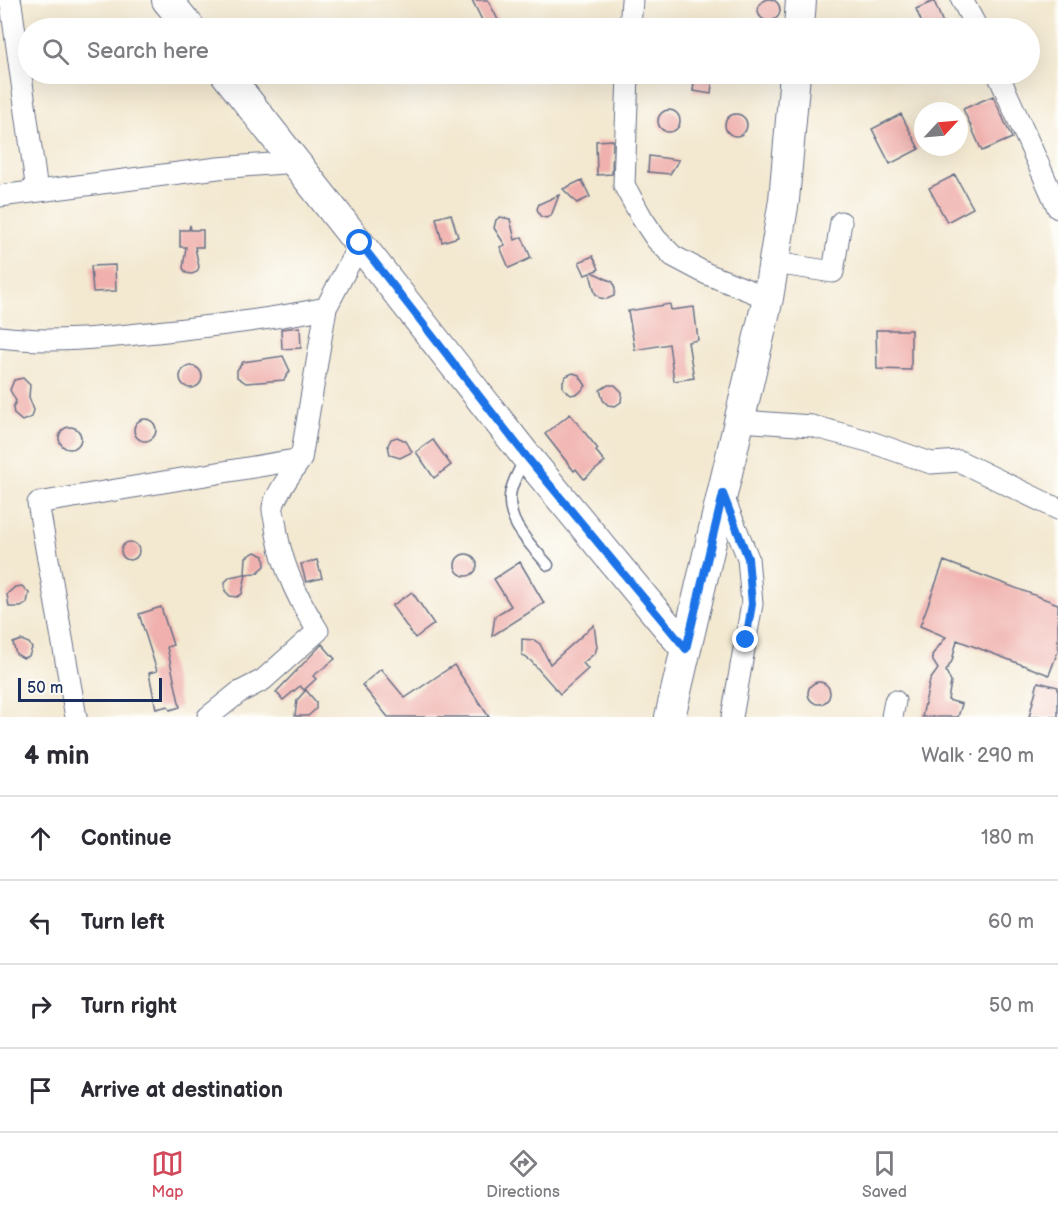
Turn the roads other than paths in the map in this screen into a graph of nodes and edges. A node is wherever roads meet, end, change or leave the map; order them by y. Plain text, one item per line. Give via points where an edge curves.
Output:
1 (8, 0) edge
2 (167, 0) edge
3 (632, 0) edge
4 (801, 0) edge
5 (962, 0) edge
6 (182, 18) edge
7 (631, 18) edge
8 (800, 18) edge
9 (971, 18) edge
10 (18, 54) edge
11 (22, 84) edge
12 (234, 84) edge
13 (628, 84) edge
14 (794, 84) edge
15 (1002, 84) edge
16 (297, 162) junction
17 (37, 191) junction
18 (0, 196) edge
19 (1058, 208) edge
20 (841, 222) dead end
21 (360, 243) junction
22 (775, 263) junction
23 (768, 298) junction
24 (326, 308) junction
25 (0, 337) edge
26 (741, 421) junction
27 (526, 456) junction
28 (301, 459) junction
29 (723, 494) junction
30 (1058, 509) edge
31 (548, 565) dead end
32 (686, 649) junction
33 (75, 717) edge
34 (208, 717) edge
35 (670, 717) edge
36 (732, 717) edge

1 - 10 street
2 - 6 main road
3 - 7 street
4 - 8 main road
5 - 9 street
11 - 17 street
12 - 16 main road
13 - 23 street via 624,186 642,218 674,256
14 - 22 main road
15 - 19 street
16 - 17 street
16 - 21 main road
17 - 18 street
20 - 22 street via 833,272
21 - 24 street
21 - 27 main road
22 - 23 main road
23 - 26 main road
24 - 25 street via 274,319 94,339 31,341
24 - 28 street
26 - 29 main road
26 - 30 street via 813,426 931,463 959,461
27 - 31 lane via 511,490 510,505 518,531
27 - 32 main road
28 - 33 street via 38,503
28 - 34 street via 273,506 277,540 286,568 318,631 263,680 238,693
29 - 32 main road
29 - 36 street via 748,558 752,604
32 - 35 main road

